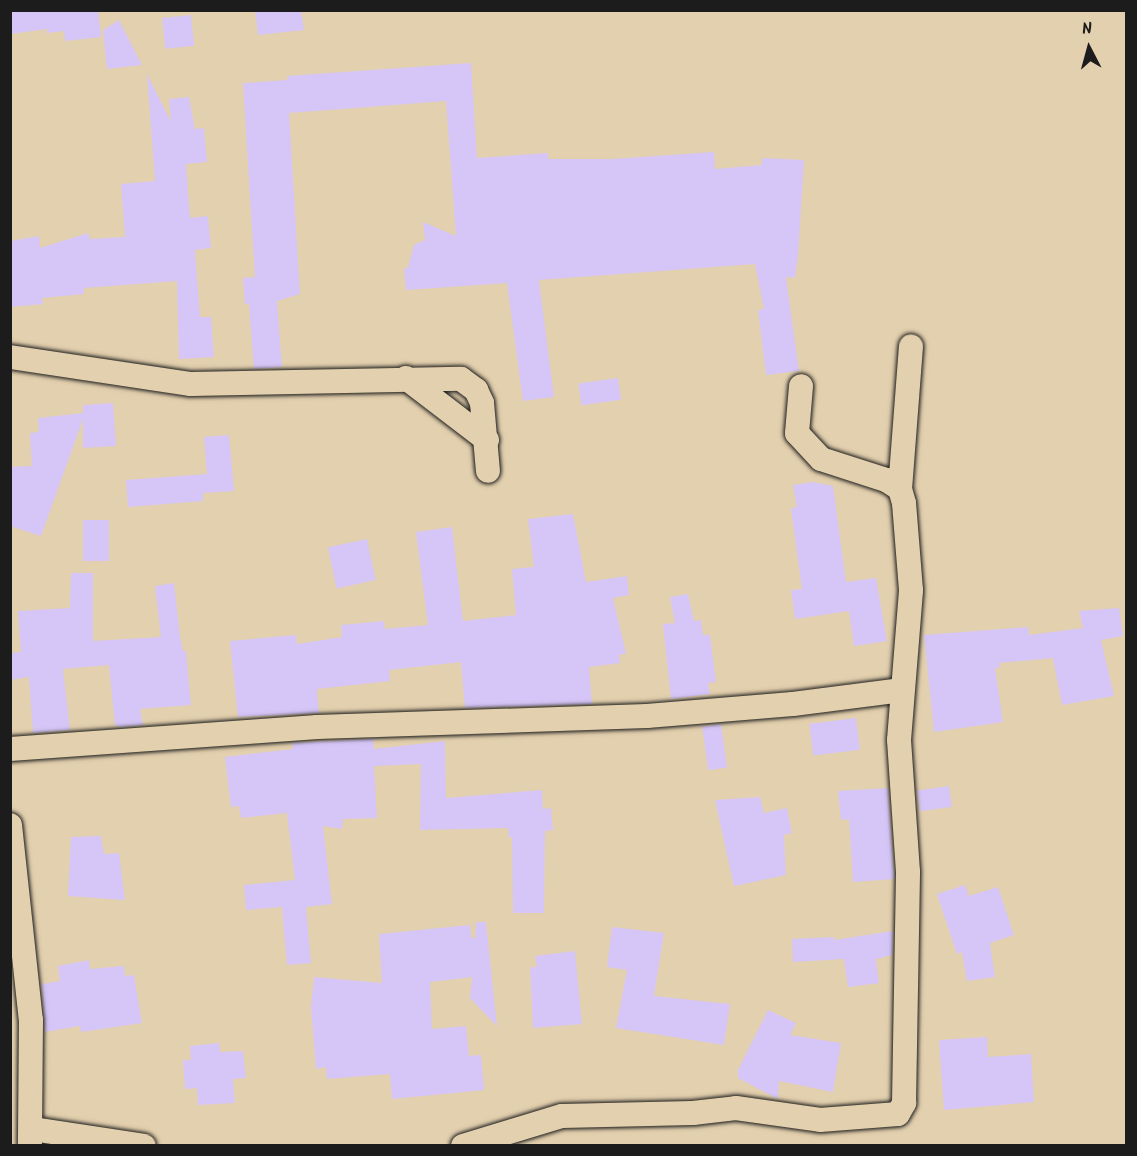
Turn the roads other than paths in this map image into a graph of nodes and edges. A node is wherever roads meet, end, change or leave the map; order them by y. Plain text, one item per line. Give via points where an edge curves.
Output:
1 (911, 346) dead end
2 (10, 357) edge
3 (406, 378) junction
4 (801, 386) dead end
5 (487, 440) junction
6 (488, 471) dead end
7 (900, 489) junction
8 (902, 690) junction
9 (10, 749) edge
10 (10, 825) edge
11 (31, 1137) edge
12 (144, 1146) edge
13 (463, 1146) edge

1 - 7 street
2 - 3 street via 191,384
3 - 5 street
3 - 5 street via 461,379 476,390 482,403
4 - 7 street via 797,433 821,459 886,480
5 - 6 street
7 - 8 street via 910,590
8 - 9 street via 647,716 317,727
8 - 13 street via 898,740 908,872 906,1081 904,1103 898,1114 820,1120 736,1108 693,1113 562,1116
10 - 11 street via 31,1020
11 - 12 street

